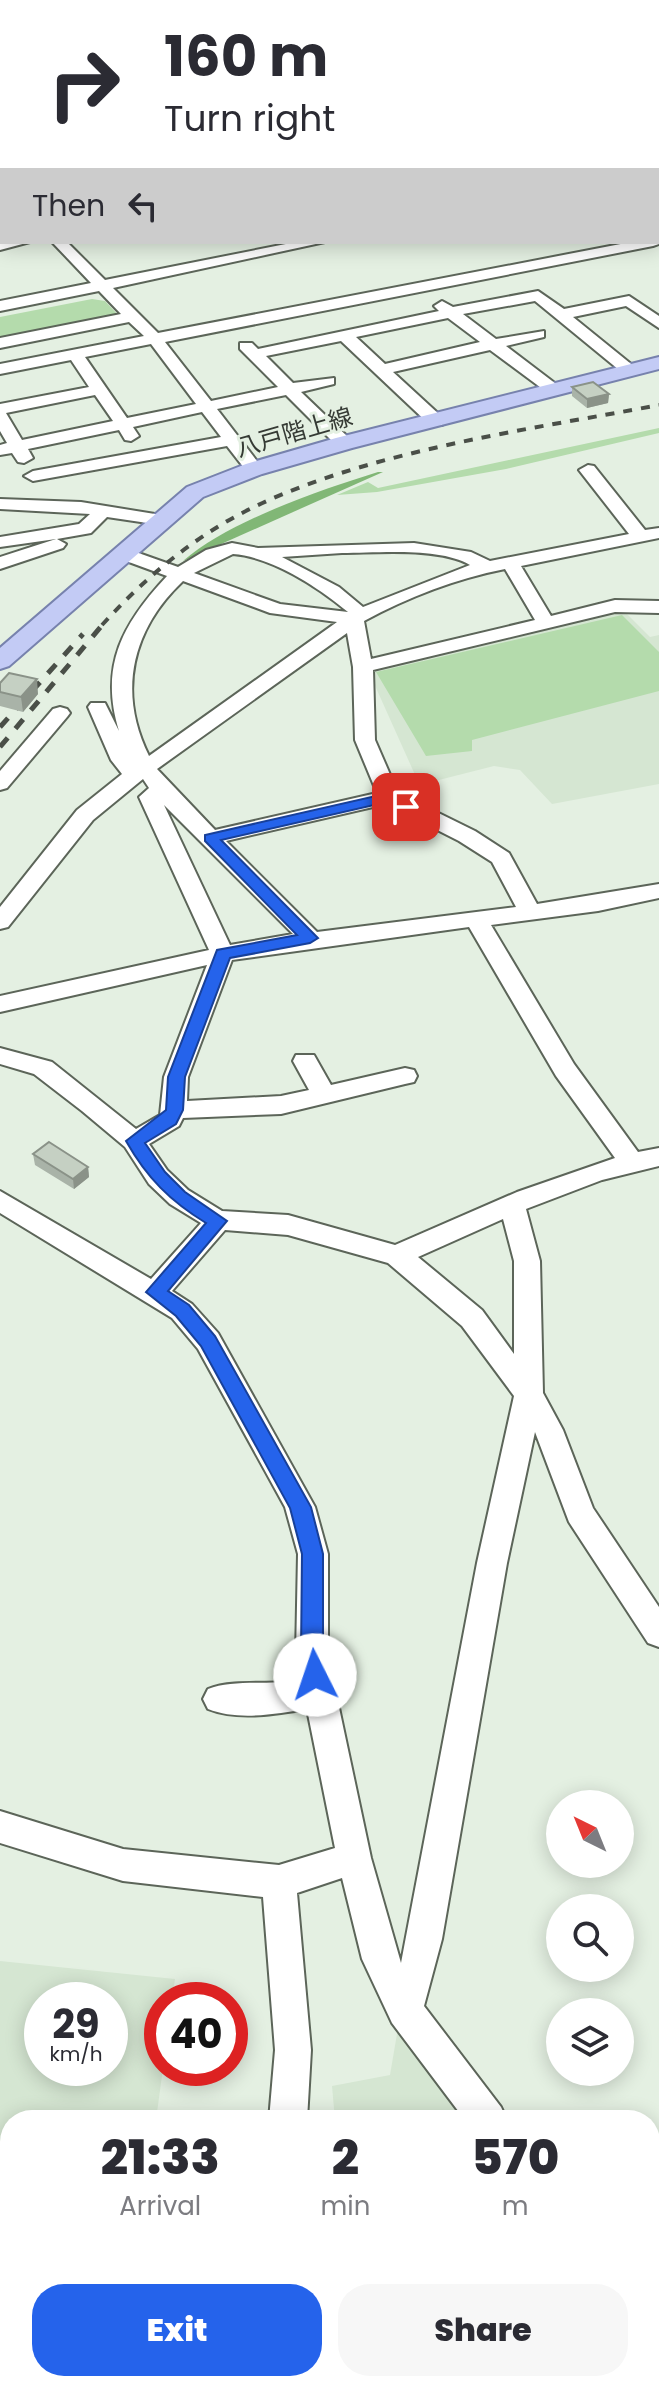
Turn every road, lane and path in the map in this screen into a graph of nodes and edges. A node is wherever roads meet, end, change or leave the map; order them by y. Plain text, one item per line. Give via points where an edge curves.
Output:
1 (61, 244) edge
2 (278, 244) edge
3 (308, 244) edge
4 (642, 244) edge
5 (550, 249) dead end
6 (564, 260) junction
7 (101, 284) junction
8 (421, 288) junction
9 (0, 293) edge
10 (0, 303) edge
11 (449, 312) junction
12 (0, 314) edge
13 (558, 315) junction
14 (134, 316) junction
15 (659, 323) edge
16 (227, 326) junction
17 (538, 334) dead end
18 (344, 335) junction
19 (156, 340) junction
20 (0, 343) edge
21 (494, 345) junction
22 (254, 354) junction
23 (76, 355) junction
24 (659, 363) edge
25 (0, 369) edge
26 (380, 370) junction
27 (630, 371) junction
28 (328, 381) dead end
29 (291, 389) junction
30 (98, 390) junction
31 (554, 390) junction
32 (207, 407) junction
33 (0, 409) edge
34 (0, 416) edge
35 (436, 421) junction
36 (123, 425) junction
37 (230, 440) junction
38 (344, 443) junction
39 (9, 448) edge
40 (144, 456) junction
41 (254, 469) junction
42 (588, 470) dead end
43 (33, 476) junction
44 (0, 504) edge
45 (47, 505) junction
46 (103, 511) junction
47 (161, 520) junction
48 (85, 529) junction
49 (650, 534) edge
50 (0, 542) edge
51 (259, 553) junction
52 (124, 554) junction
53 (509, 561) junction
54 (0, 563) edge
55 (486, 566) junction
56 (180, 572) junction
57 (659, 607) edge
58 (355, 614) junction
59 (546, 623) junction
60 (0, 661) edge
61 (363, 667) junction
62 (98, 707) dead end
63 (60, 713) dead end
64 (140, 772) junction
65 (0, 784) edge
66 (161, 789) junction
67 (389, 797) junction
68 (210, 838) junction
69 (659, 891) edge
70 (530, 912) junction
71 (476, 919) junction
72 (0, 922) edge
73 (310, 938) junction
74 (223, 954) junction
75 (0, 1004) edge
76 (0, 1056) edge
77 (305, 1061) dead end
78 (405, 1076) dead end
79 (325, 1095) junction
80 (174, 1110) junction
81 (134, 1141) junction
82 (659, 1157) edge
83 (631, 1161) junction
84 (0, 1201) edge
85 (512, 1206) junction
86 (218, 1221) junction
87 (397, 1255) junction
88 (155, 1292) junction
89 (529, 1394) junction
90 (659, 1633) edge
91 (319, 1693) junction
92 (219, 1699) dead end
93 (0, 1827) edge
94 (354, 1858) junction
95 (279, 1882) junction
96 (405, 2010) junction
97 (289, 2110) edge
98 (480, 2110) edge

1 - 7 street
2 - 7 street
3 - 7 street
4 - 6 street
5 - 6 street
6 - 8 street
7 - 9 street
7 - 10 street
7 - 12 street
7 - 14 street
8 - 11 street
8 - 16 street
11 - 13 street via 538,296
11 - 18 street
11 - 21 street
13 - 15 street via 629,301
13 - 27 street
14 - 19 street
14 - 20 street
16 - 19 street
16 - 22 street
17 - 21 street
18 - 22 street
18 - 26 street
19 - 23 street
19 - 32 street
21 - 26 street
21 - 31 street
22 - 29 street
23 - 25 street
23 - 30 street
24 - 27 main road, 八戸階上線
26 - 35 street
27 - 31 main road, 八戸階上線
28 - 29 street
29 - 32 street
29 - 38 street
30 - 33 street
30 - 36 street
31 - 35 main road, 八戸階上線
32 - 36 street
32 - 37 street
34 - 39 street
35 - 38 main road, 八戸階上線
36 - 39 street
36 - 40 street
37 - 40 street
37 - 41 street
38 - 41 main road, 八戸階上線
39 - 43 street
40 - 43 street
41 - 47 main road, 八戸階上線 via 195,492
42 - 49 street
43 - 45 street
44 - 45 street
45 - 46 street
46 - 47 street
46 - 48 street
47 - 52 main road, 八戸階上線
48 - 50 street
48 - 54 street
49 - 53 street
51 - 55 street via 317,547 424,548 474,558
51 - 56 street via 228,549
51 - 58 street via 341,596
52 - 56 street
52 - 60 main road, 八戸階上線
53 - 55 street
53 - 59 street
55 - 58 street
56 - 58 street via 277,609
56 - 64 street via 162,591 122,664 120,683
57 - 59 street via 615,606
58 - 61 street
58 - 64 street
59 - 61 street
61 - 67 street via 365,740
62 - 64 street via 121,760
63 - 65 street
64 - 66 street
64 - 72 street via 85,815
66 - 68 street
66 - 74 street via 150,797
67 - 68 street
67 - 70 street via 501,858
68 - 73 street
69 - 70 street
70 - 71 street
71 - 73 street
71 - 83 street via 565,1070
73 - 74 street
74 - 75 street
74 - 80 street via 176,1077
76 - 81 street via 43,1068
77 - 79 street
78 - 79 street
79 - 80 street via 281,1105
80 - 81 street via 170,1120
81 - 86 street via 158,1177
82 - 83 street
83 - 85 street
84 - 88 street
85 - 87 street
85 - 89 street via 527,1261
86 - 87 street via 288,1225
86 - 88 street
87 - 89 street via 472,1318
88 - 91 street via 182,1311 208,1341 300,1507 313,1554 312,1656
89 - 90 street via 549,1430 580,1513
89 - 96 street via 492,1563 425,1939
91 - 92 street via 270,1700
91 - 94 street
93 - 95 street via 123,1865
94 - 95 street
94 - 96 street via 380,1959
95 - 97 street via 293,2050
96 - 98 street

